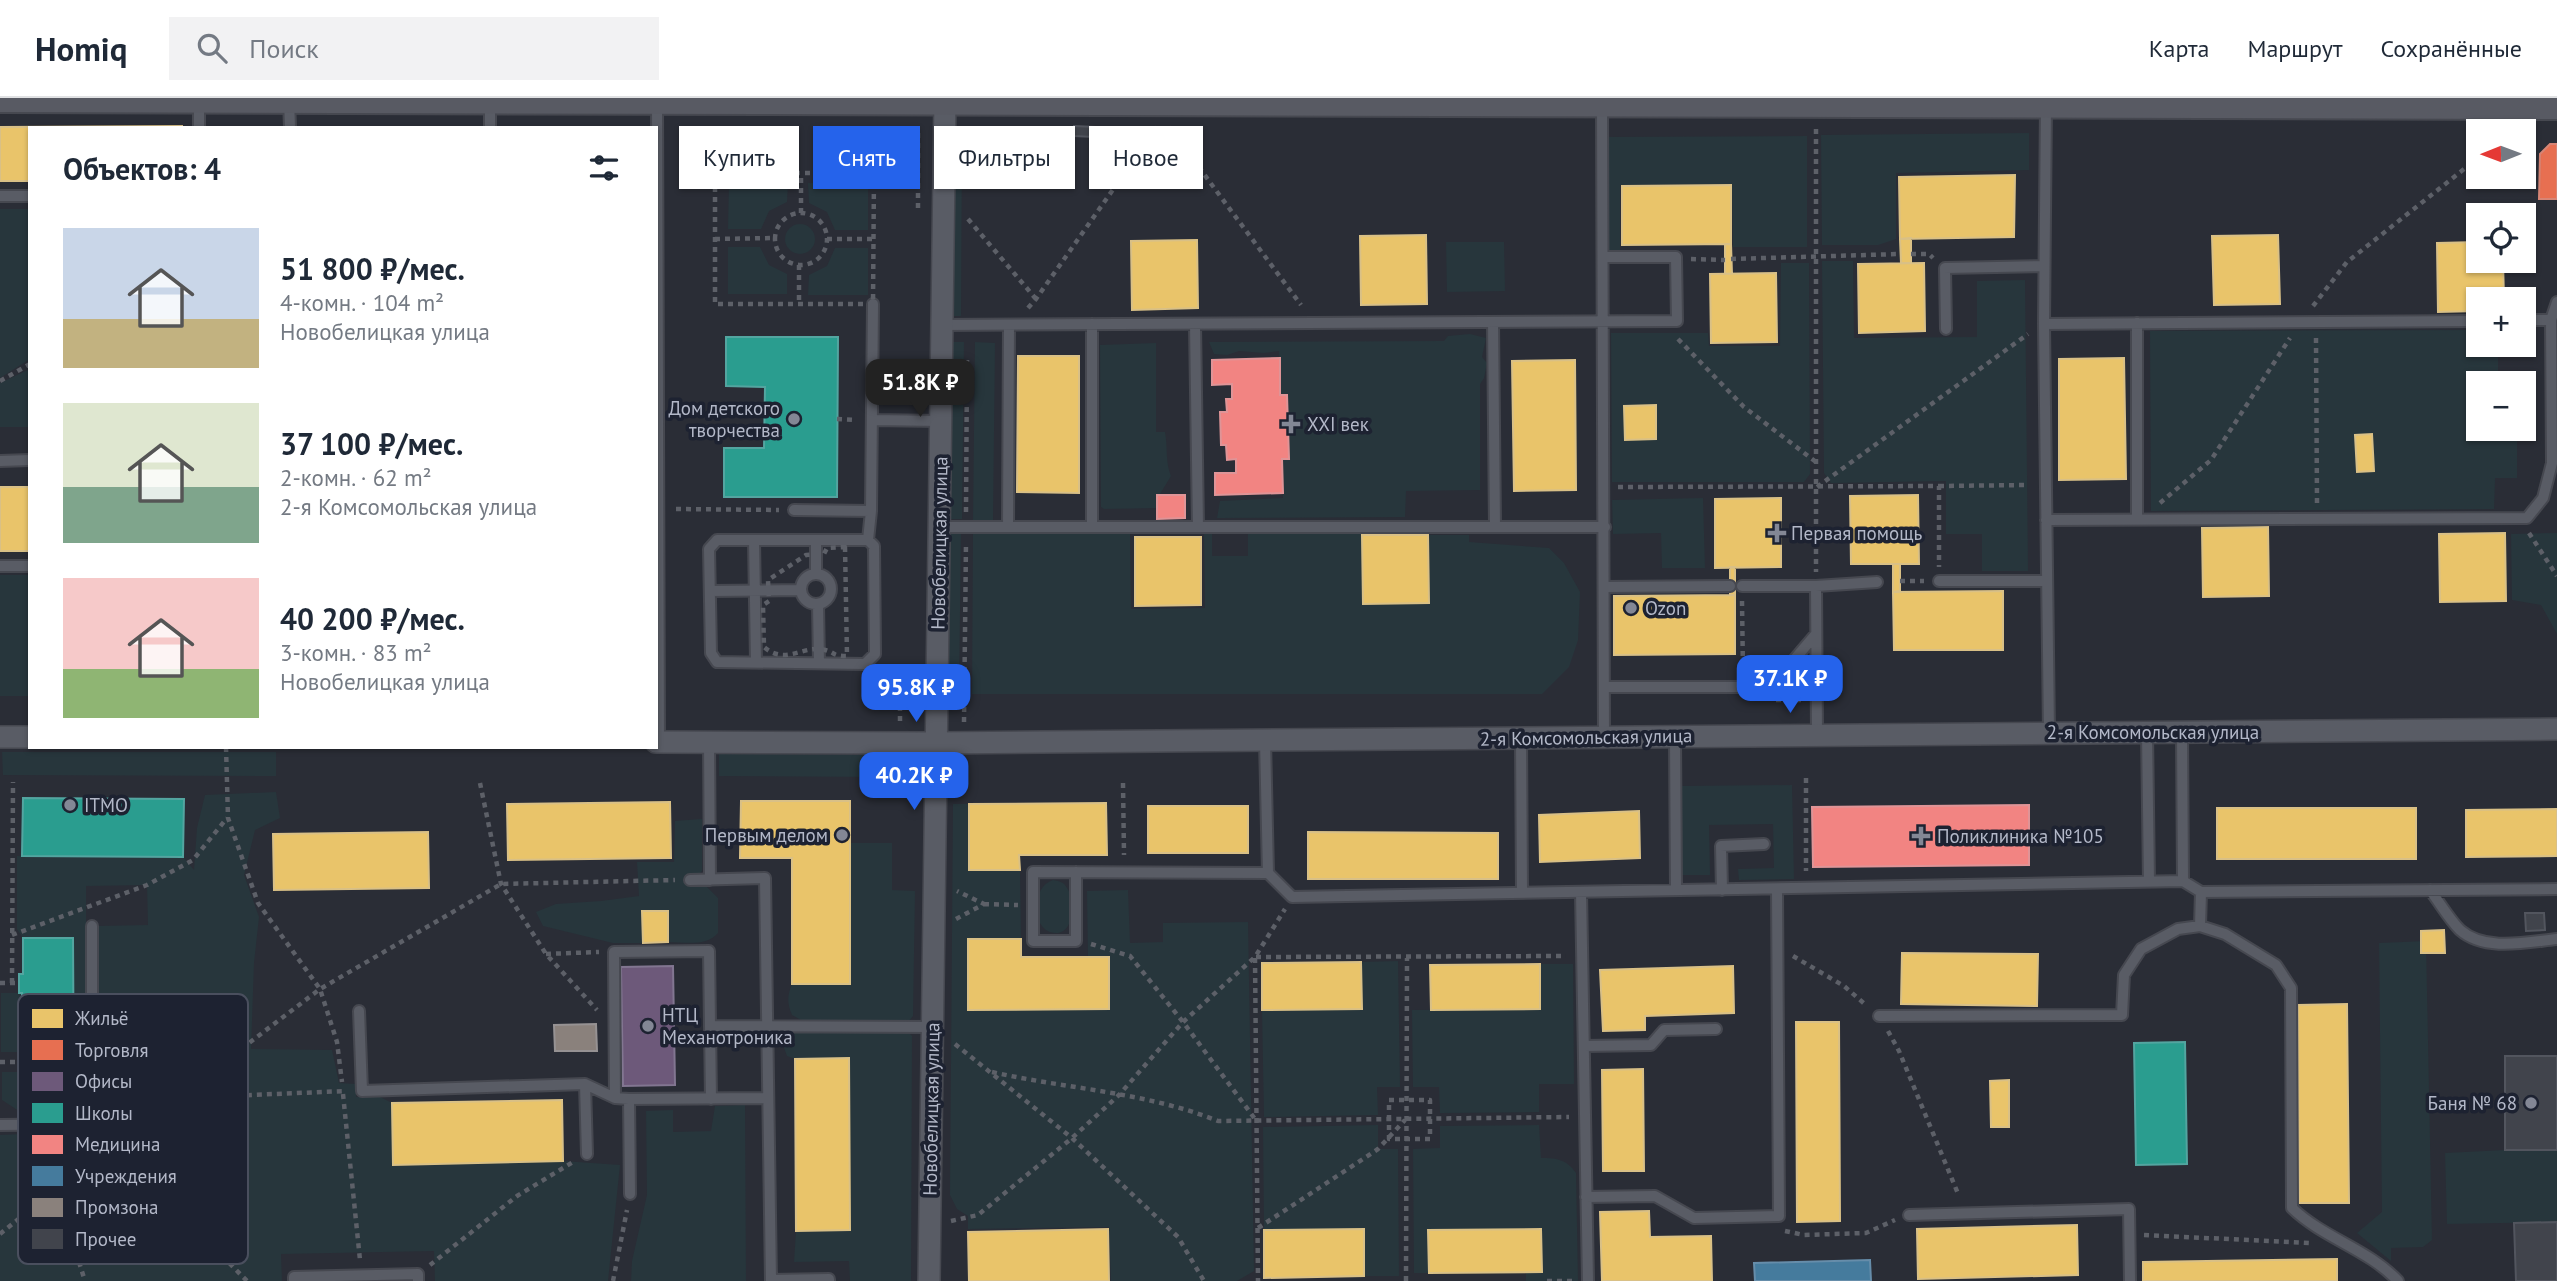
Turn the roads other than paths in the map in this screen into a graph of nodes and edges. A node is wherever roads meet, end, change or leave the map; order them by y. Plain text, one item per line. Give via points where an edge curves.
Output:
1 (0, 98) edge
2 (198, 98) edge
3 (289, 99) edge
4 (373, 99) edge
5 (490, 99) edge
6 (657, 99) edge
7 (704, 99) edge
8 (945, 99) edge
9 (1605, 100) edge
10 (2006, 101) edge
11 (2046, 101) edge
12 (2557, 106) edge
13 (199, 126) edge
14 (290, 126) edge
15 (489, 126) edge
16 (657, 126) edge
17 (0, 196) edge
18 (28, 196) edge
19 (1603, 257) junction
20 (2044, 267) junction
21 (2557, 302) edge
22 (873, 304) road end
23 (2536, 320) edge
24 (2551, 320) junction
25 (1603, 321) junction
26 (2466, 321) edge
27 (1493, 322) junction
28 (2137, 323) junction
29 (1092, 324) junction
30 (1195, 324) junction
31 (2044, 324) junction
32 (942, 325) junction
33 (1009, 325) junction
34 (1946, 329) dead end
35 (872, 421) junction
36 (941, 421) junction
37 (28, 460) edge
38 (0, 461) edge
39 (2555, 463) edge
40 (792, 510) road end
41 (871, 511) junction
42 (2046, 520) junction
43 (2137, 520) junction
44 (939, 527) junction
45 (1008, 527) junction
46 (1092, 527) junction
47 (1198, 527) junction
48 (1495, 527) junction
49 (1605, 527) junction
50 (754, 540) junction
51 (816, 540) junction
52 (868, 540) junction
53 (0, 566) edge
54 (28, 566) edge
55 (816, 573) junction
56 (2047, 580) junction
57 (1939, 581) road end
58 (1877, 582) dead end
59 (1816, 586) junction
60 (1605, 587) junction
61 (755, 590) junction
62 (801, 590) junction
63 (710, 591) junction
64 (818, 604) junction
65 (1816, 634) junction
66 (756, 662) junction
67 (819, 663) junction
68 (1605, 687) junction
69 (2557, 729) edge
70 (2147, 732) junction
71 (2182, 732) junction
72 (2049, 733) junction
73 (1817, 735) junction
74 (0, 737) edge
75 (28, 737) edge
76 (1604, 737) junction
77 (1675, 737) junction
78 (1521, 738) junction
79 (1265, 740) junction
80 (658, 742) edge
81 (709, 742) junction
82 (936, 743) junction
83 (1764, 844) dead end
84 (1076, 873) junction
85 (1268, 873) junction
86 (691, 880) road end
87 (710, 880) junction
88 (2183, 881) junction
89 (2148, 882) junction
90 (1777, 889) junction
91 (2557, 889) edge
92 (1676, 890) junction
93 (1722, 890) junction
94 (2430, 890) junction
95 (2201, 891) junction
96 (1581, 892) junction
97 (1522, 893) junction
98 (92, 926) dead end
99 (2200, 926) junction
100 (2557, 939) edge
101 (92, 994) edge
102 (359, 1011) dead end
103 (1879, 1016) road end
104 (710, 1026) junction
105 (766, 1027) junction
106 (933, 1027) junction
107 (1716, 1029) dead end
108 (1584, 1046) junction
109 (585, 1084) junction
110 (615, 1098) junction
111 (767, 1098) junction
112 (629, 1099) junction
113 (711, 1099) junction
114 (0, 1125) edge
115 (18, 1125) edge
116 (587, 1154) road end
117 (630, 1194) road end
118 (1586, 1197) junction
119 (1909, 1215) road end
120 (418, 1277) edge
121 (771, 1280) edge
122 (294, 1281) edge
123 (829, 1281) edge
124 (929, 1281) edge
125 (1588, 1281) edge
126 (2130, 1281) edge
127 (2398, 1281) edge

1 - 2 street
2 - 3 street
2 - 13 lane
3 - 4 street
3 - 14 lane
4 - 5 street
5 - 6 street
5 - 15 lane
6 - 7 street
6 - 16 lane
7 - 8 street
8 - 9 street
8 - 32 street, Новобелицкая улица
9 - 10 street
9 - 19 lane
10 - 11 street
11 - 12 street
11 - 20 lane
17 - 18 lane
19 - 25 lane
19 - 25 lane via 1676,257 1677,321
20 - 31 lane
20 - 34 lane via 1945,268
21 - 24 lane
22 - 35 lane
23 - 24 lane
24 - 39 lane
25 - 27 lane
25 - 49 lane
26 - 28 lane
27 - 30 lane
27 - 48 lane
28 - 31 lane
28 - 43 lane
29 - 30 lane
29 - 33 lane
29 - 46 lane
30 - 47 lane
31 - 42 lane
32 - 33 lane
32 - 36 street, Новобелицкая улица
33 - 45 lane
35 - 36 lane
35 - 41 lane
36 - 44 street, Новобелицкая улица
37 - 38 lane
39 - 43 lane via 2543,498 2527,518
40 - 41 lane
41 - 52 lane
42 - 43 lane
42 - 56 lane
44 - 45 lane
44 - 82 street, Новобелицкая улица
45 - 46 lane
46 - 47 lane
47 - 48 lane
48 - 49 lane
49 - 60 lane
50 - 51 lane
50 - 61 lane
50 - 63 lane via 717,540 709,549
51 - 52 lane
51 - 55 lane
52 - 67 lane via 874,546 875,654 865,664
53 - 54 lane
55 - 62 lane via 806,576
55 - 64 lane via 826,576 832,590 827,600
56 - 57 lane
56 - 72 lane
58 - 59 lane
59 - 60 lane
59 - 65 lane
60 - 68 lane
61 - 62 lane
61 - 63 lane
61 - 66 lane
62 - 64 lane via 808,602
63 - 66 lane via 711,653 717,662
64 - 67 lane
65 - 68 lane via 1776,681 1763,687
65 - 73 lane
66 - 67 lane
68 - 76 lane
69 - 71 street, 2-я Комсомольская улица
70 - 71 street, 2-я Комсомольская улица
70 - 72 street, 2-я Комсомольская улица
70 - 89 lane
71 - 88 lane
72 - 73 street, 2-я Комсомольская улица
73 - 77 street, 2-я Комсомольская улица
74 - 75 street
76 - 77 street, 2-я Комсомольская улица
76 - 78 street, 2-я Комсомольская улица
77 - 92 lane
78 - 79 street, 2-я Комсомольская улица
78 - 97 lane
79 - 82 street, 2-я Комсомольская улица
79 - 85 lane
80 - 81 street, 2-я Комсомольская улица
81 - 82 street, 2-я Комсомольская улица
81 - 87 lane
82 - 106 street, Новобелицкая улица
83 - 93 lane via 1721,846
84 - 84 lane via 1076,941 1033,941 1032,872
84 - 85 lane
85 - 97 lane via 1293,897
86 - 87 lane
87 - 105 lane via 765,878
88 - 89 lane
88 - 95 lane
89 - 90 lane
90 - 93 lane
90 - 118 lane via 1779,1216 1694,1218 1655,1196
91 - 94 lane
92 - 93 lane
92 - 96 lane
94 - 95 lane
94 - 100 lane via 2461,930 2478,940 2500,944
95 - 99 lane
96 - 97 lane
96 - 108 lane
98 - 101 lane
99 - 103 lane via 2178,929 2141,948 2124,975 2122,1014
99 - 127 lane via 2225,934 2276,965 2291,988 2292,1208 2307,1222 2384,1266
102 - 109 lane via 362,1091
104 - 105 lane
104 - 110 lane via 709,951 614,952
104 - 113 lane
105 - 106 lane
105 - 111 lane
106 - 124 street, Новобелицкая улица
107 - 108 lane via 1664,1030 1651,1045
108 - 118 lane
109 - 110 lane
109 - 116 lane
110 - 112 lane
111 - 113 lane
111 - 121 lane
112 - 113 lane
112 - 117 lane
114 - 115 lane
118 - 125 lane
119 - 126 lane via 2129,1209
120 - 122 lane via 294,1276
121 - 123 lane

